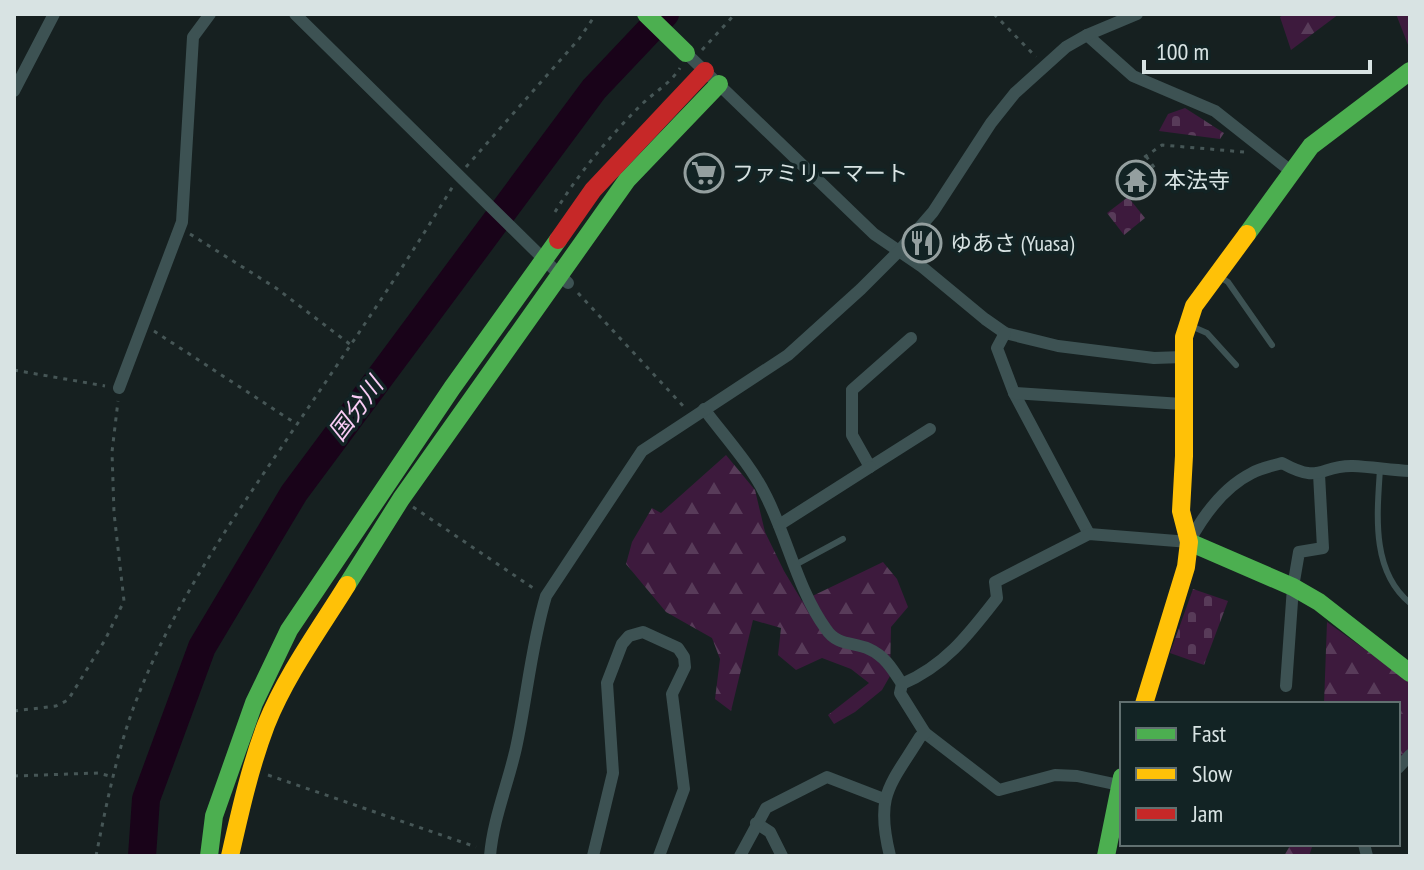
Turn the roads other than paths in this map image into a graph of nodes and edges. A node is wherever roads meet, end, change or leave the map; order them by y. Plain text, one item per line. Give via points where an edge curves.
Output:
1 (54, 14) edge
2 (210, 14) edge
3 (295, 14) edge
4 (646, 14) edge
5 (1137, 14) edge
6 (1087, 35) junction
7 (690, 52) joint
8 (1410, 71) edge
9 (712, 77) junction
10 (14, 91) edge
11 (1292, 172) junction
12 (899, 251) junction
13 (544, 257) junction
14 (1217, 275) junction
15 (564, 278) junction
16 (1188, 325) junction
17 (1005, 333) junction
18 (911, 338) dead end
19 (1272, 345) dead end
20 (1183, 357) junction
21 (1236, 365) dead end
22 (119, 388) road end
23 (1014, 393) junction
24 (1182, 404) junction
25 (698, 413) junction
26 (930, 429) dead end
27 (870, 467) junction
28 (1380, 469) junction
29 (1410, 471) edge
30 (1319, 474) junction
31 (779, 525) junction
32 (1089, 534) junction
33 (843, 539) dead end
34 (1189, 542) junction
35 (795, 565) junction
36 (1293, 587) junction
37 (1410, 603) edge
38 (1410, 673) edge
39 (902, 684) junction
40 (1286, 686) dead end
41 (1145, 702) edge
42 (925, 733) junction
43 (1120, 781) edge
44 (1120, 786) edge
45 (884, 799) junction
46 (756, 823) junction
47 (486, 852) edge
48 (209, 856) edge
49 (230, 856) edge
50 (593, 856) edge
51 (659, 856) edge
52 (740, 856) edge
53 (782, 856) edge
54 (890, 856) edge
55 (1106, 856) edge

1 - 10 street
2 - 22 street via 193,37 180,228
3 - 13 street
4 - 7 street
5 - 6 street
6 - 11 street via 1133,76 1215,111
6 - 12 street via 1015,93 933,212
7 - 9 street
8 - 11 street via 1311,146
9 - 12 street via 874,234
9 - 13 street via 593,190
9 - 15 street via 627,180
11 - 14 street
12 - 17 street
12 - 25 street via 788,355
13 - 15 street
13 - 48 street via 289,630 254,703 214,816
14 - 16 street via 1194,306
14 - 19 lane via 1228,282
15 - 49 street via 401,499 302,656 267,723
16 - 20 street
16 - 21 lane via 1207,333
17 - 20 street via 1058,346
17 - 23 street via 997,348
18 - 27 street via 852,390 852,435
20 - 24 street
23 - 24 street
23 - 32 street
24 - 34 street via 1181,511
25 - 31 street via 758,481
25 - 47 street via 642,451 546,596 511,770
26 - 27 street
27 - 31 street
28 - 29 street
28 - 30 street via 1350,466
28 - 37 lane via 1377,538 1391,584
30 - 34 street via 1300,473 1282,463 1252,472 1202,517
30 - 36 street via 1323,548 1299,552
31 - 35 street
32 - 34 street
32 - 39 street via 995,582 997,598 977,624 940,663
33 - 35 lane
34 - 36 street
34 - 41 street
35 - 39 street via 826,631 887,662
36 - 38 street
36 - 40 street
39 - 42 street via 900,693
42 - 43 street via 999,790 1055,775
42 - 45 street
44 - 55 street
45 - 46 street via 827,777 766,808
45 - 54 street via 883,828
46 - 52 street
46 - 53 street via 770,832
50 - 51 street via 613,773 607,683 622,644 643,632 678,648 685,667 672,694 684,789

